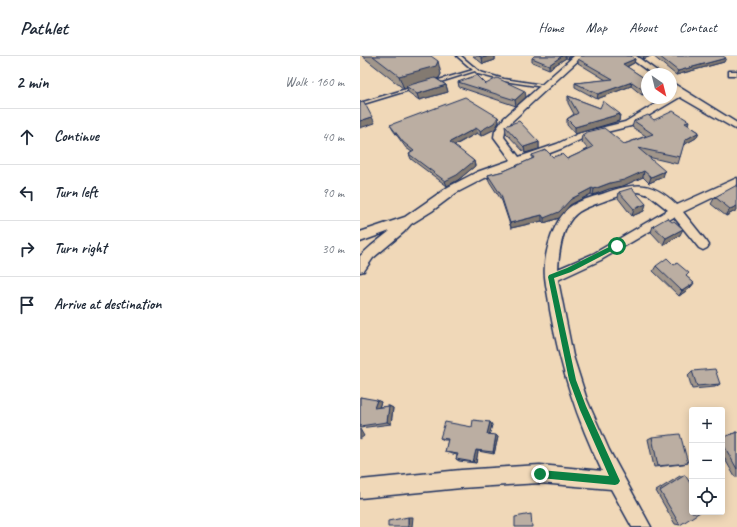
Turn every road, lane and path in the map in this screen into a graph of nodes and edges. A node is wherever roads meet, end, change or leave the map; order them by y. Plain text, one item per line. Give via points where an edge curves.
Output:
1 (459, 56) edge
2 (578, 56) edge
3 (631, 56) edge
4 (648, 68) edge
5 (475, 70) junction
6 (430, 83) edge
7 (423, 86) edge
8 (543, 86) junction
9 (677, 90) edge
10 (680, 93) junction
11 (360, 104) edge
12 (737, 127) edge
13 (517, 161) junction
14 (737, 182) edge
15 (675, 211) junction
16 (409, 220) junction
17 (360, 237) edge
18 (703, 245) dead end
19 (360, 267) edge
20 (551, 277) junction
21 (615, 481) junction
22 (360, 489) edge
23 (642, 527) edge

1 - 5 lane
2 - 8 street
3 - 4 street
5 - 6 lane
5 - 8 lane via 490,77
7 - 11 lane
8 - 13 street via 507,120 500,131 499,137
9 - 10 street
10 - 12 street
10 - 13 street via 628,124 583,135
13 - 16 street via 469,181
14 - 15 street
15 - 18 street
15 - 20 street via 597,257
15 - 20 street via 652,193 633,188 583,205 564,219 551,261
16 - 17 street
16 - 19 street via 364,260
20 - 21 street via 573,380
21 - 22 street via 540,474
21 - 23 street

